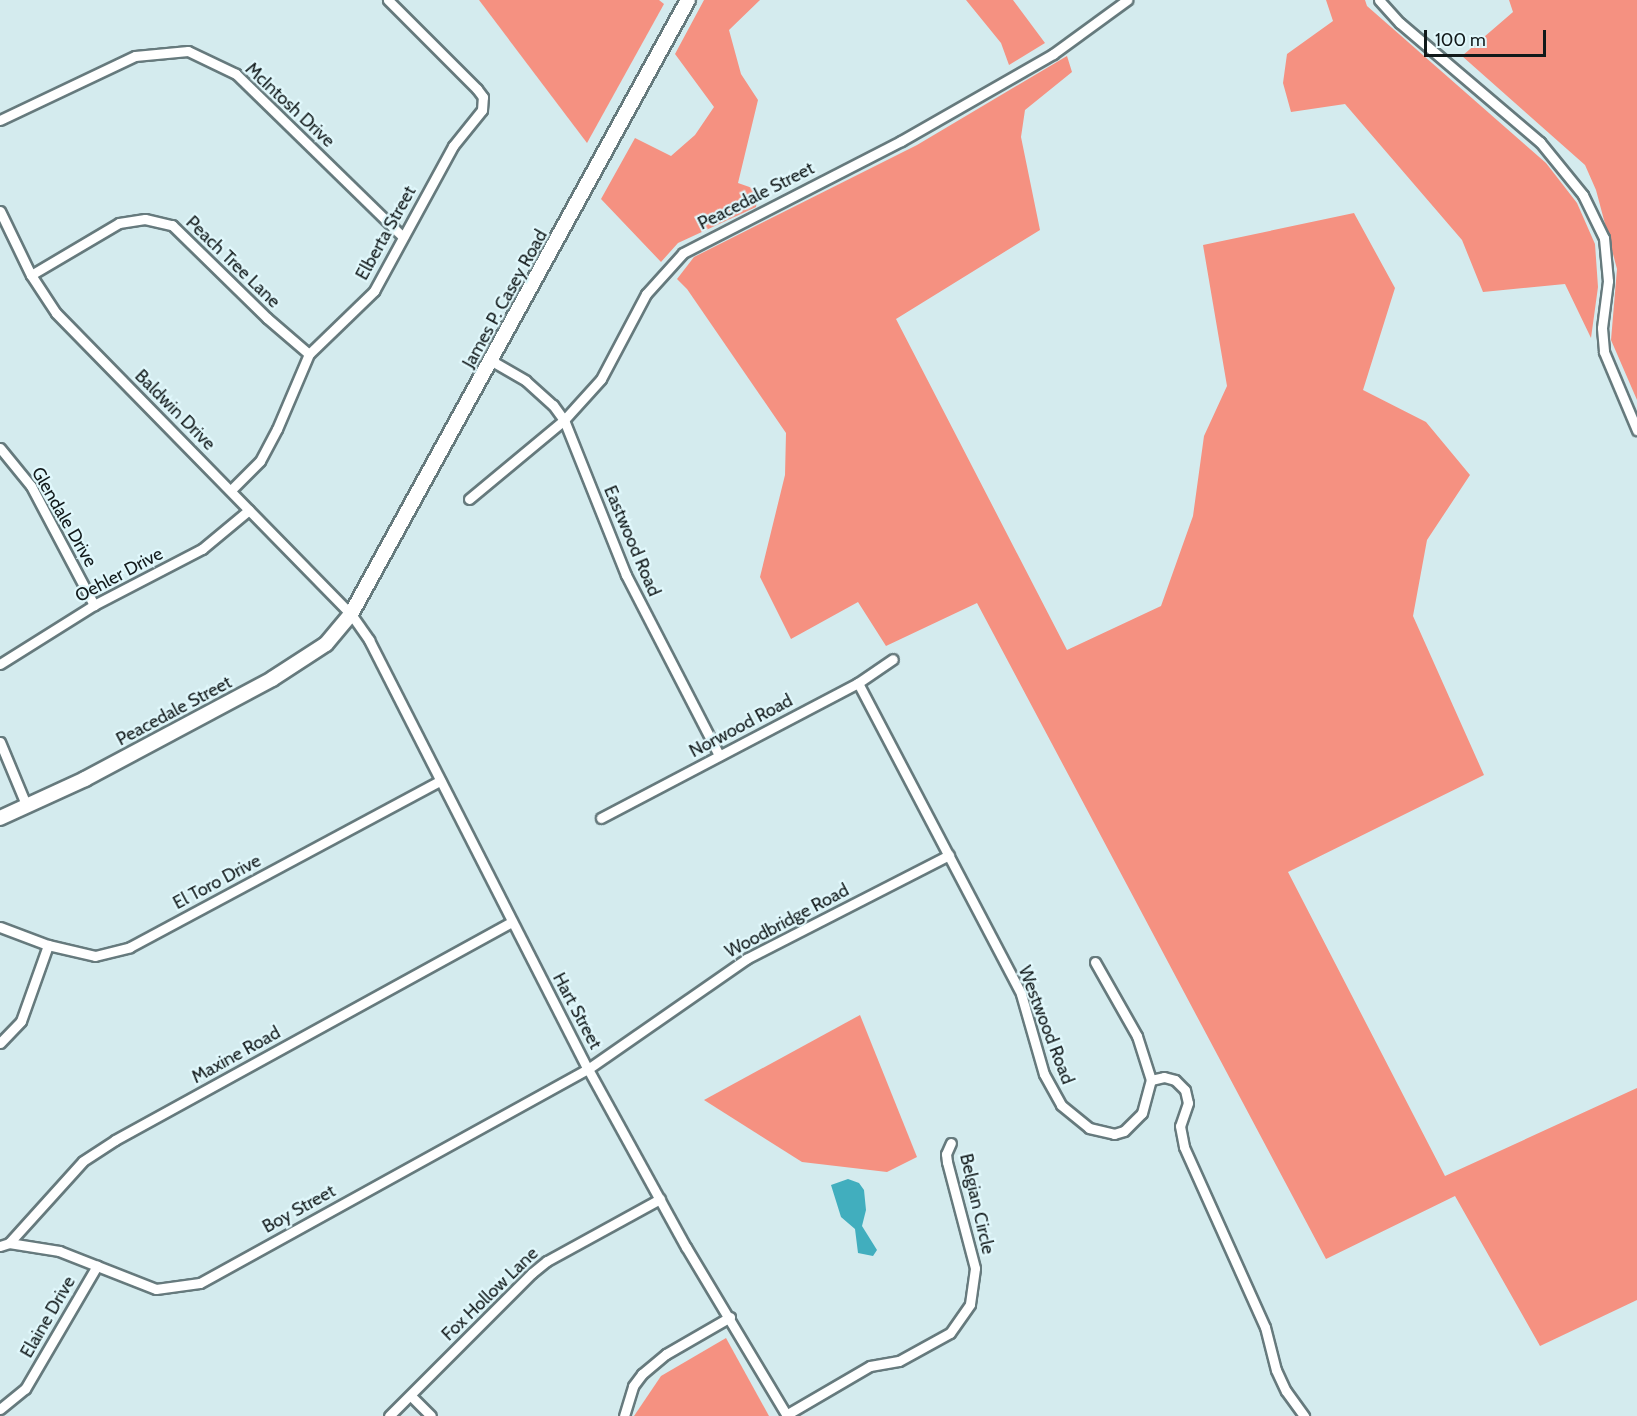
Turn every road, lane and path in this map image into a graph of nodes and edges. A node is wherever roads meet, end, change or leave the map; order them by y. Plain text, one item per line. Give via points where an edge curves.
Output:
1 (388, 0) edge
2 (688, 0) edge
3 (1127, 0) edge
4 (1379, 0) edge
5 (0, 120) edge
6 (0, 211) edge
7 (403, 237) junction
8 (31, 275) junction
9 (309, 354) junction
10 (492, 361) junction
11 (564, 420) junction
12 (1637, 430) edge
13 (0, 448) edge
14 (231, 490) junction
15 (469, 499) dead end
16 (249, 510) junction
17 (94, 605) junction
18 (351, 614) junction
19 (893, 659) dead end
20 (0, 664) edge
21 (858, 683) junction
22 (0, 742) edge
23 (719, 755) junction
24 (440, 781) junction
25 (27, 807) junction
26 (0, 818) edge
27 (601, 818) dead end
28 (949, 855) junction
29 (511, 922) junction
30 (0, 927) edge
31 (48, 945) junction
32 (1095, 962) dead end
33 (0, 1043) edge
34 (588, 1069) junction
35 (1151, 1080) junction
36 (951, 1143) dead end
37 (660, 1199) junction
38 (5, 1245) edge
39 (97, 1266) junction
40 (730, 1317) junction
41 (411, 1396) junction
42 (0, 1409) edge
43 (787, 1415) edge
44 (389, 1416) edge
45 (431, 1416) edge
46 (624, 1416) edge
47 (1304, 1416) edge

1 - 7 street, Elberta Street via 477,89 484,104 453,146
2 - 10 main road, James P. Casey Road
3 - 11 street, Peacedale Street via 1053,54 901,141 683,253 646,294 601,379
4 - 12 street via 1400,23 1540,142 1583,195 1604,238 1608,281 1602,328 1604,352
5 - 7 street, McIntosh Drive via 135,56 188,51 236,75
6 - 8 street, Baldwin Drive
7 - 9 street, Elberta Street via 374,291
8 - 9 street, Peach Tree Lane via 119,223 145,219 172,225
8 - 14 street, Baldwin Drive via 56,313
9 - 14 street, Elberta Street via 278,429 260,461
10 - 11 street, Eastwood Road via 526,381
10 - 18 main road, James P. Casey Road
11 - 15 street, Peacedale Street
11 - 23 street, Eastwood Road via 626,575
13 - 17 street, Glendale Drive via 31,486
14 - 16 street, Baldwin Drive
16 - 17 street, Oehler Drive via 202,549
16 - 18 street, Baldwin Drive
17 - 20 street, Oehler Drive
18 - 24 street, Hart Street via 369,640
18 - 25 main road, Peacedale Street via 326,644 272,679
19 - 21 street, Norwood Road
21 - 23 street, Norwood Road
21 - 28 street, Westwood Road
22 - 25 street
23 - 27 street, Norwood Road
24 - 29 street, Hart Street
24 - 31 street, El Toro Drive via 130,947 95,956
25 - 26 main road, Peacedale Street
28 - 34 street, Woodbridge Road via 746,959
28 - 35 street, Westwood Road via 1021,994 1044,1074 1061,1105 1089,1128 1114,1134 1124,1131 1142,1113
29 - 34 street, Hart Street
29 - 38 street, Maxine Road via 115,1140 83,1161
30 - 31 street, El Toro Drive
31 - 33 street via 21,1021
32 - 35 street via 1137,1036
34 - 37 street, Hart Street
34 - 39 street, Boy Street via 200,1283 156,1289
35 - 47 street via 1164,1077 1185,1089 1188,1103 1180,1126 1184,1147 1265,1327 1276,1370
36 - 43 street, Belgian Circle via 947,1162 975,1269 970,1304 950,1333 900,1361 870,1366
37 - 40 street, Hart Street
37 - 41 street, Fox Hollow Lane via 547,1261
38 - 39 street, Boy Street via 59,1251
39 - 42 street, Elaine Drive via 25,1389
40 - 43 street, Hart Street
40 - 46 street via 666,1354 642,1374 633,1386
41 - 44 street, Fox Hollow Lane
41 - 45 street

